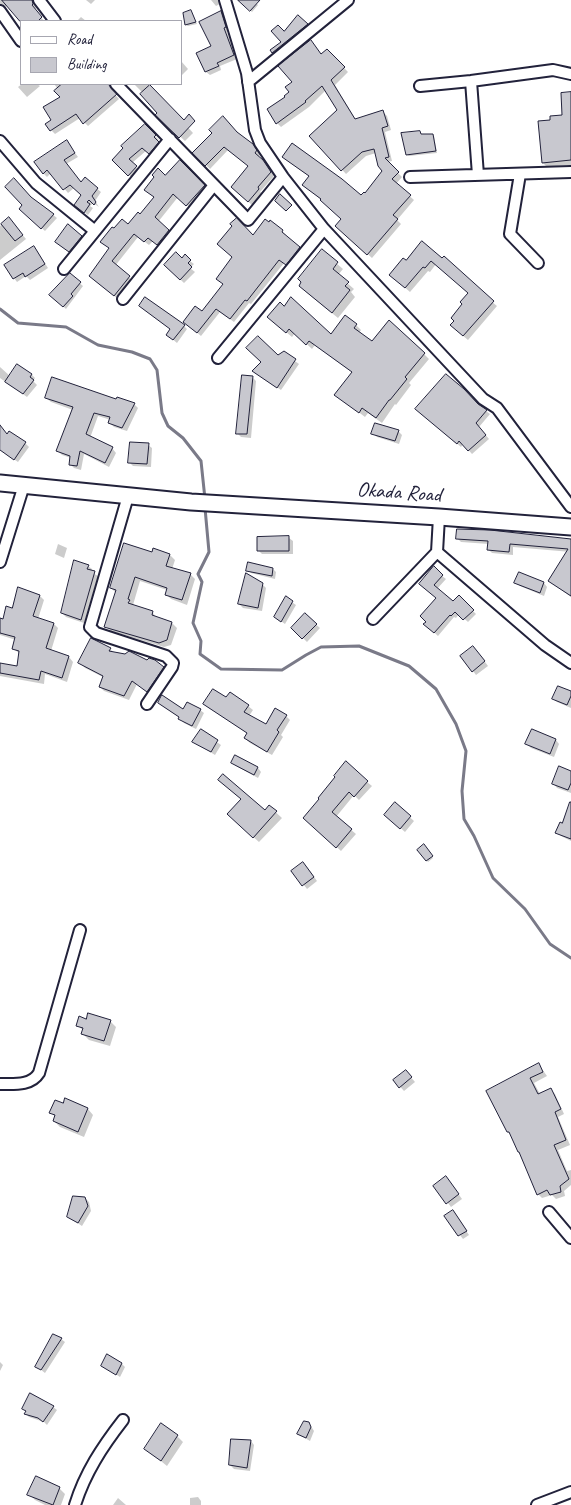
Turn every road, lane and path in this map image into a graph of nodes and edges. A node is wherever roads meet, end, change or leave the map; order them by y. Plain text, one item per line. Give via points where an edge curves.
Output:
1 (39, 0) edge
2 (225, 0) edge
3 (348, 0) edge
4 (0, 11) edge
5 (54, 20) edge
6 (20, 40) edge
7 (571, 74) edge
8 (471, 81) junction
9 (248, 82) junction
10 (117, 85) edge
11 (420, 86) dead end
12 (170, 139) junction
13 (0, 141) edge
14 (571, 172) edge
15 (520, 174) junction
16 (478, 175) junction
17 (283, 177) junction
18 (410, 177) dead end
19 (214, 185) junction
20 (324, 229) junction
21 (95, 231) junction
22 (538, 263) dead end
23 (64, 269) dead end
24 (123, 299) dead end
25 (218, 358) dead end
26 (0, 483) edge
27 (24, 486) junction
28 (128, 496) junction
29 (571, 507) edge
30 (438, 517) junction
31 (571, 527) edge
32 (437, 552) junction
33 (0, 562) edge
34 (373, 619) dead end
35 (571, 663) edge
36 (147, 704) dead end
37 (80, 930) dead end
38 (0, 1084) edge
39 (549, 1212) dead end
40 (571, 1238) edge
41 (123, 1420) dead end
42 (571, 1492) edge
43 (75, 1505) edge
44 (538, 1505) edge

1 - 5 street
2 - 9 street
3 - 9 street
4 - 6 street
7 - 8 street via 553,70
8 - 11 street
8 - 16 street
9 - 17 street via 257,137
10 - 12 street
12 - 19 street
12 - 21 street
13 - 21 street via 36,183
14 - 15 street
15 - 16 street
15 - 22 street via 510,234
16 - 18 street
17 - 19 street via 248,220
17 - 20 street
19 - 24 street
20 - 25 street
20 - 29 street via 483,399 497,408
21 - 23 street
26 - 27 street, Okada Road
27 - 28 street, Okada Road
27 - 33 street
28 - 30 street, Okada Road
28 - 36 street via 90,627 96,633 166,656 173,663
30 - 31 street, Okada Road
30 - 32 street
32 - 34 street
32 - 35 street via 545,645
37 - 38 street via 39,1073 30,1082
39 - 40 street
41 - 43 street via 92,1465
42 - 44 street

